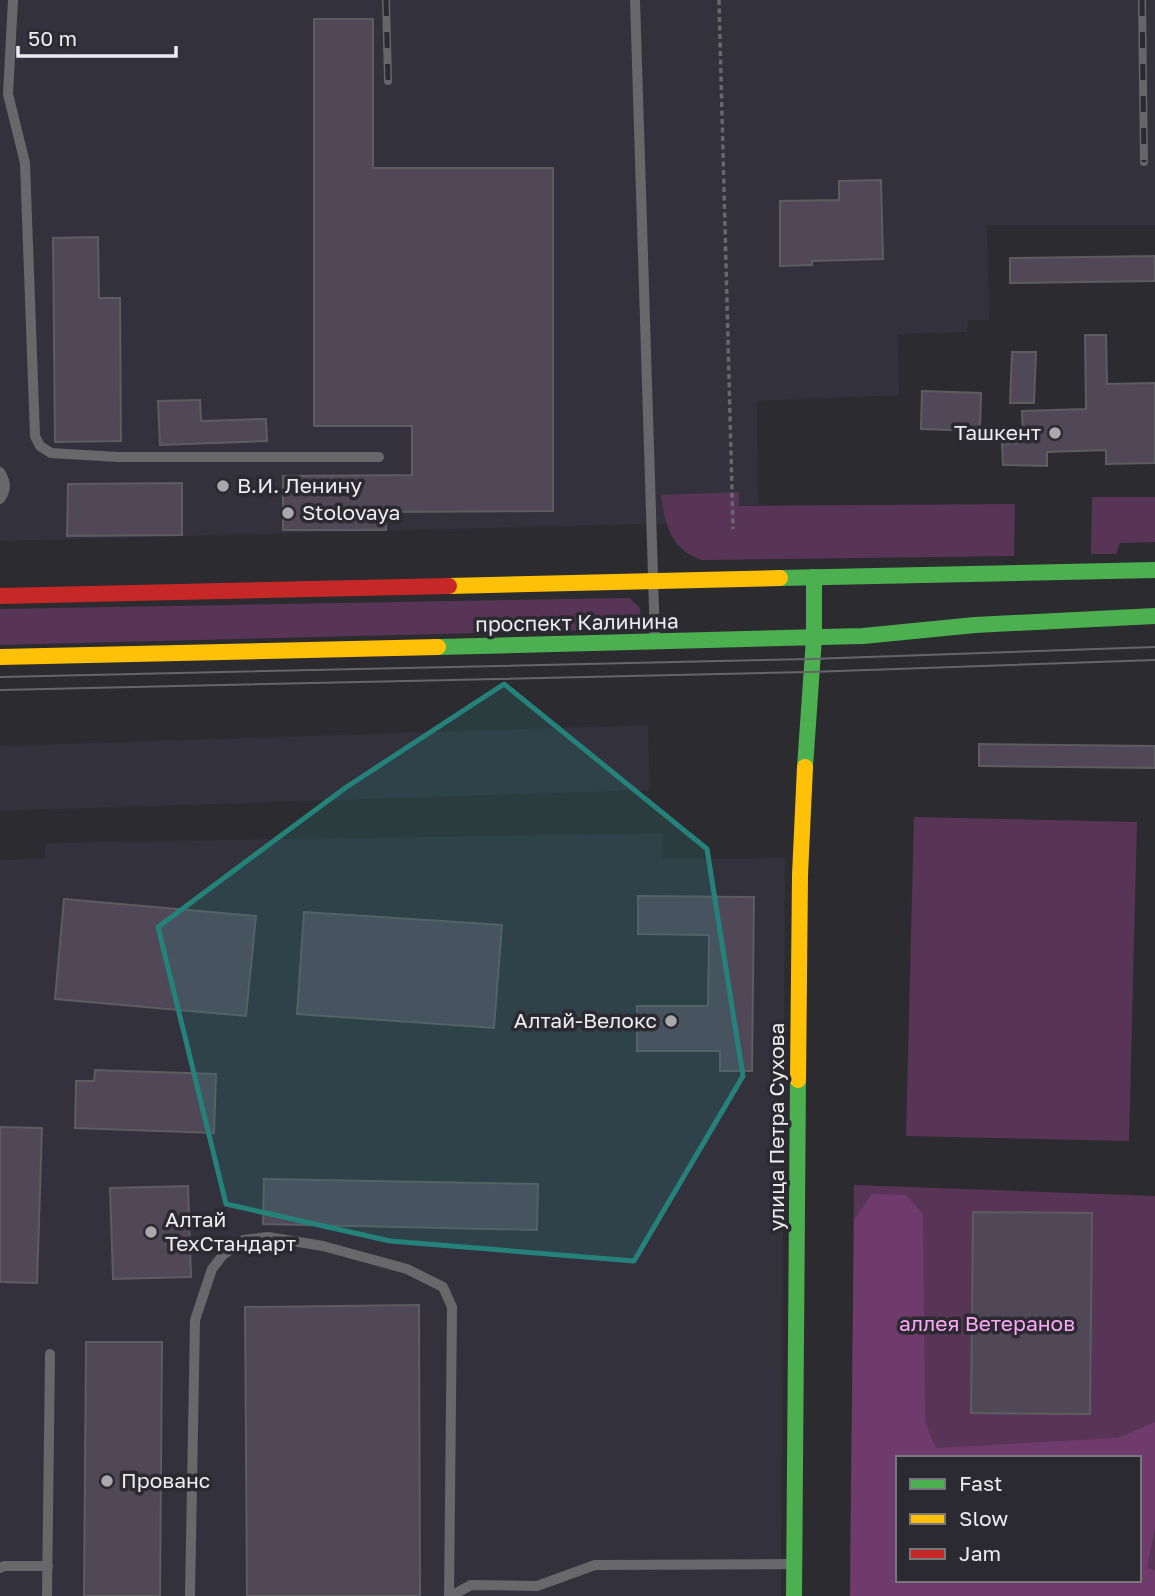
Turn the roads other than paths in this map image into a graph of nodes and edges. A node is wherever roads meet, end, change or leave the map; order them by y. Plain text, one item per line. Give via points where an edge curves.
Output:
1 (13, 0) edge
2 (635, 0) edge
3 (379, 457) dead end
4 (0, 472) edge
5 (0, 499) edge
6 (1155, 570) edge
7 (814, 577) junction
8 (653, 580) junction
9 (0, 596) edge
10 (1155, 616) edge
11 (814, 638) junction
12 (655, 643) junction
13 (0, 657) edge
14 (50, 1354) dead end
15 (795, 1564) junction
16 (48, 1566) junction
17 (0, 1568) edge
18 (47, 1596) edge
19 (190, 1596) edge
20 (450, 1596) edge
21 (794, 1596) edge

1 - 3 lane via 8,94 25,163 35,436 40,446 51,453 118,457
2 - 8 lane
4 - 5 lane via 5,480
6 - 7 main road, проспект Калинина
7 - 8 main road, проспект Калинина
7 - 11 main road, улица Петра Сухова
8 - 9 main road, проспект Калинина
8 - 12 lane
10 - 11 main road, проспект Калинина
11 - 12 main road, проспект Калинина
11 - 15 main road, улица Петра Сухова via 800,875
12 - 13 main road, проспект Калинина
14 - 16 lane
15 - 20 lane via 595,1565 537,1586 471,1585
15 - 21 main road, улица Петра Сухова
16 - 17 lane
16 - 18 lane
19 - 20 lane via 195,1320 209,1277 223,1255 244,1240 268,1237 323,1246 407,1269 443,1287 452,1307

